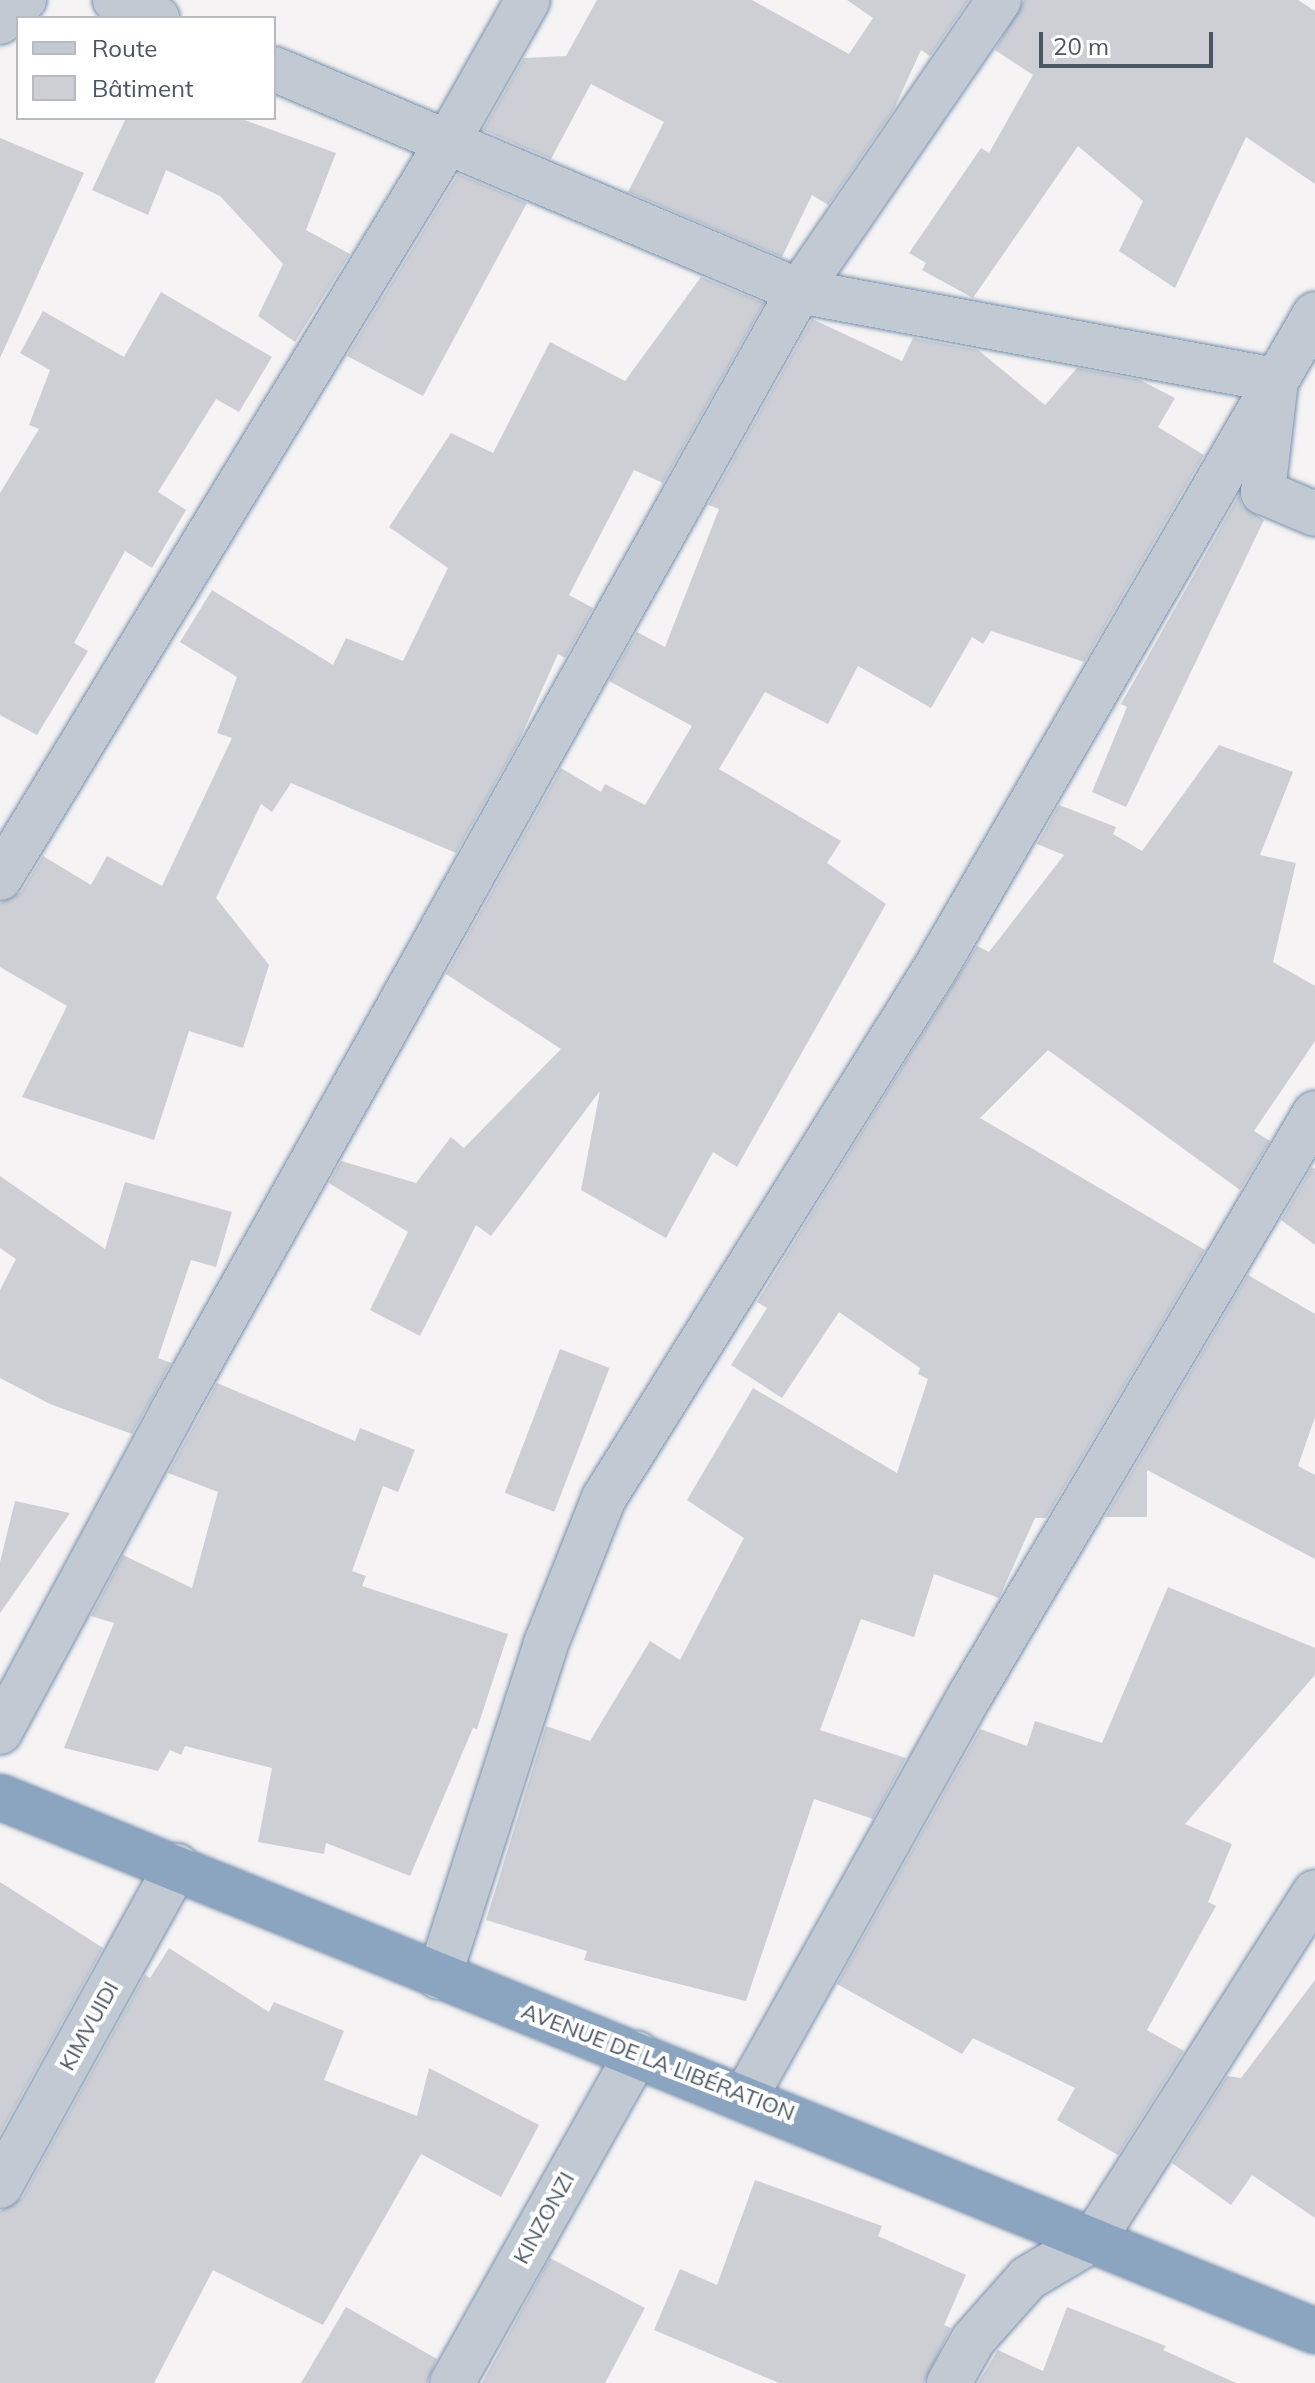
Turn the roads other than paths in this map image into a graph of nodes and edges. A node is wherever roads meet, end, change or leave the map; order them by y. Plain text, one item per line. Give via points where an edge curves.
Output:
1 (24, 0) edge
2 (115, 0) edge
3 (528, 0) edge
4 (999, 0) edge
5 (152, 16) edge
6 (0, 22) edge
7 (276, 70) edge
8 (447, 143) junction
9 (799, 291) junction
10 (1315, 314) edge
11 (1276, 380) junction
12 (1315, 514) edge
13 (0, 878) edge
14 (1315, 1113) edge
15 (0, 1732) edge
16 (0, 1797) edge
17 (177, 1866) junction
18 (1315, 1892) edge
19 (439, 1977) junction
20 (637, 2053) junction
21 (746, 2096) junction
22 (0, 2186) edge
23 (1094, 2239) junction
24 (1315, 2331) edge
25 (452, 2383) edge
26 (949, 2383) edge

1 - 6 street
2 - 5 street
3 - 8 street
4 - 9 street
7 - 8 street
8 - 9 street
8 - 13 street
9 - 11 street
9 - 15 street via 171,1414
10 - 11 street
11 - 12 street via 1263,492
11 - 19 street via 935,969 604,1498 545,1646
14 - 21 street via 971,1694
16 - 17 highway, AVENUE DE LA LIBÉRATION
17 - 19 highway, AVENUE DE LA LIBÉRATION
17 - 22 street, KIMVUIDI
18 - 23 street
19 - 20 highway, AVENUE DE LA LIBÉRATION
20 - 21 highway, AVENUE DE LA LIBÉRATION
20 - 25 street, KINZONZI
21 - 23 highway, AVENUE DE LA LIBÉRATION
23 - 24 highway, AVENUE DE LA LIBÉRATION
23 - 26 street via 1028,2278 973,2340

